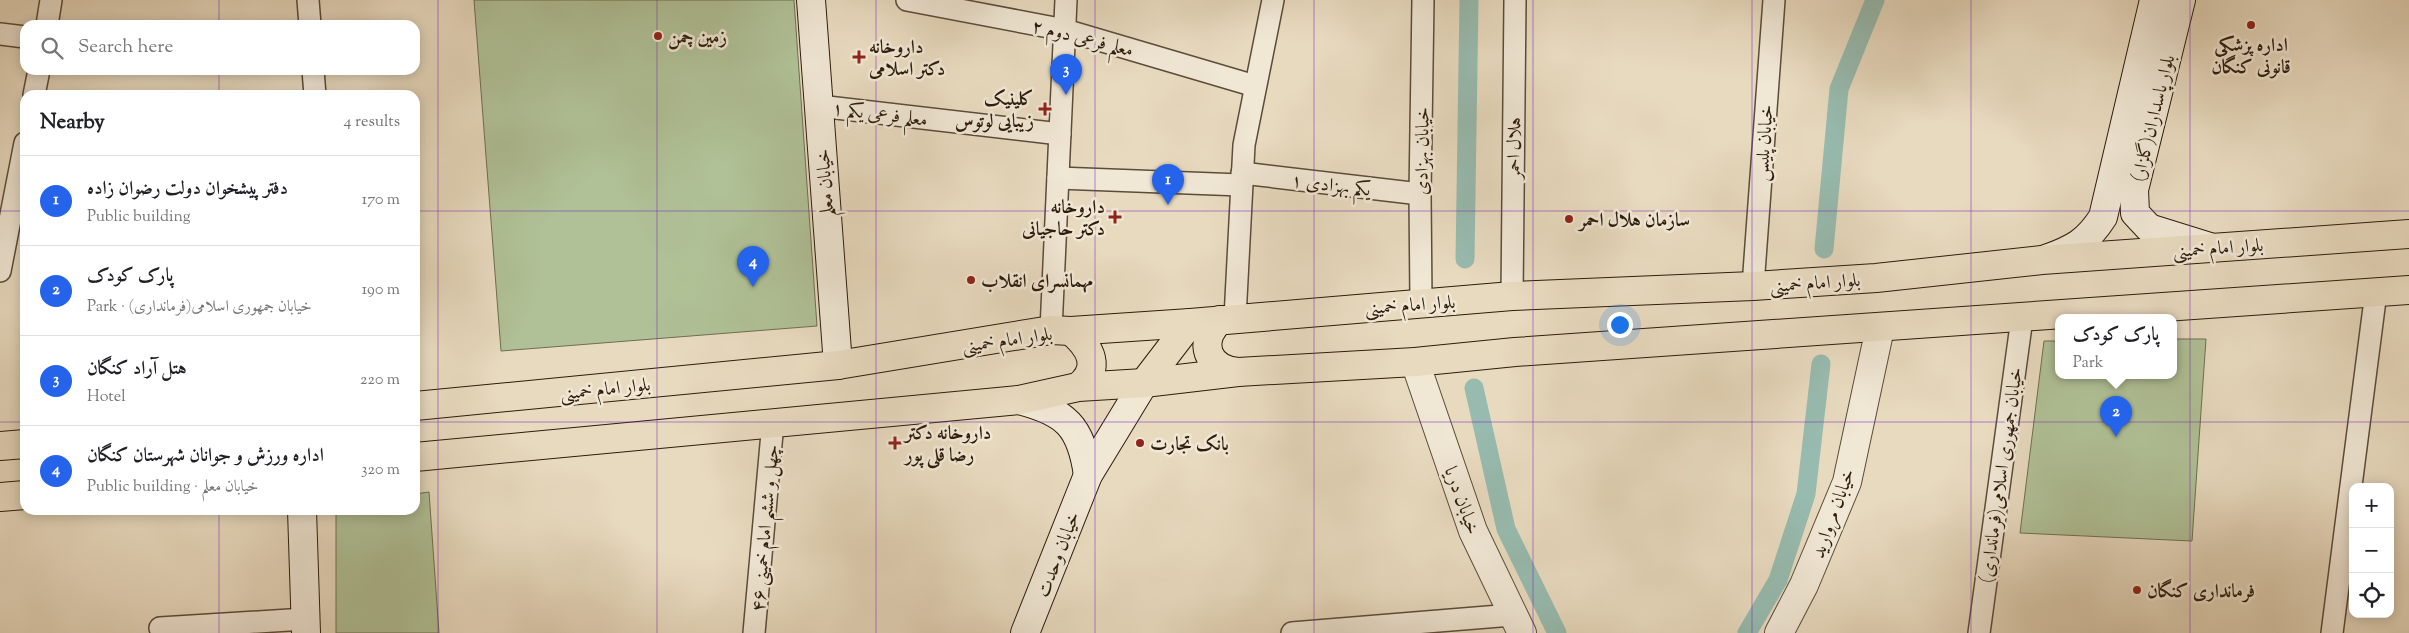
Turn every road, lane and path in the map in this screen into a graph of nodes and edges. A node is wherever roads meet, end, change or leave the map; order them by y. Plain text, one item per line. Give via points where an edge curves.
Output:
1 (50, 0) edge
2 (308, 0) edge
3 (811, 0) edge
4 (907, 0) edge
5 (1066, 0) edge
6 (1273, 0) edge
7 (1423, 0) edge
8 (1515, 0) edge
9 (1774, 0) edge
10 (2154, 0) edge
11 (2182, 0) edge
12 (48, 20) edge
13 (310, 20) edge
14 (1065, 30) junction
15 (0, 34) edge
16 (20, 36) edge
17 (2139, 67) junction
18 (2166, 70) junction
19 (38, 75) edge
20 (313, 75) edge
21 (1256, 86) junction
22 (35, 90) edge
23 (315, 90) edge
24 (819, 106) junction
25 (1060, 134) junction
26 (20, 169) edge
27 (1058, 178) junction
28 (1242, 179) junction
29 (1420, 194) junction
30 (2409, 234) edge
31 (2210, 247) junction
32 (2042, 260) junction
33 (0, 271) edge
34 (1752, 286) junction
35 (2409, 290) edge
36 (2376, 292) junction
37 (1512, 296) junction
38 (1420, 302) junction
39 (2076, 314) edge
40 (2055, 316) edge
41 (2022, 318) junction
42 (1227, 319) junction
43 (1190, 323) junction
44 (1880, 328) junction
45 (1061, 331) junction
46 (1415, 362) junction
47 (838, 365) junction
48 (1238, 372) junction
49 (1144, 383) junction
50 (1078, 387) junction
51 (1019, 400) junction
52 (420, 406) edge
53 (773, 422) junction
54 (20, 444) edge
55 (0, 446) edge
56 (420, 457) edge
57 (1088, 475) junction
58 (20, 495) edge
59 (0, 497) edge
60 (302, 515) edge
61 (1517, 624) edge
62 (306, 626) edge
63 (160, 628) dead end
64 (754, 633) edge
65 (1026, 633) edge
66 (1292, 633) edge
67 (1779, 633) edge
68 (1979, 633) edge
69 (2332, 633) edge

1 - 12 street
2 - 13 street
3 - 24 main road, خیابان معلم
4 - 14 street, معلم فرعی دوم ۲
5 - 14 street
6 - 21 street
7 - 29 street, خیابان بهزادی
8 - 37 street, هلال احمر
9 - 34 street, خیابان پلیس
10 - 17 main road, بلوار پاسداران(گلزار)
11 - 18 main road, بلوار پاسداران(گلزار)
14 - 21 street, معلم فرعی دوم ۲
14 - 25 street
15 - 16 street
17 - 18 main road
17 - 32 main road, بلوار پاسداران(گلزار) via 2103,217 2092,234 2073,249
18 - 31 main road, بلوار پاسداران(گلزار) via 2134,190 2135,213 2149,228
19 - 22 street
20 - 23 street
21 - 28 street via 1244,145
24 - 25 street, معلم فرعی یکم ۱
24 - 47 main road, خیابان معلم
25 - 27 street
26 - 33 street
27 - 28 street, یکم بهزادی ۱
27 - 45 street
28 - 29 street, یکم بهزادی ۱
28 - 42 street
29 - 38 street, خیابان بهزادی
30 - 31 main road, بلوار امام خمینی
31 - 32 main road, بلوار امام خمینی
32 - 34 main road, بلوار امام خمینی via 1876,278
34 - 37 main road, بلوار امام خمینی
35 - 36 main road
36 - 39 main road
36 - 69 street
37 - 38 main road, بلوار امام خمینی
38 - 42 main road, بلوار امام خمینی
40 - 41 main road
41 - 44 main road
41 - 68 street, خیابان جمهوری اسلامی(فرمانداری)
42 - 43 main road, بلوار امام خمینی
42 - 48 main road via 1212,327 1208,337 1209,353 1218,366
43 - 45 main road, بلوار امام خمینی
43 - 49 main road
44 - 46 main road via 1515,352
44 - 67 main road, خیابان مروارید via 1847,482 1804,585
45 - 47 main road, بلوار امام خمینی
45 - 50 main road via 1088,348 1092,362 1088,376
46 - 48 main road
46 - 61 main road, خیابان دریا via 1473,531
47 - 52 main road, بلوار امام خمینی
48 - 49 main road
49 - 50 main road
49 - 57 main road, خیابان وحدت
50 - 51 main road
51 - 53 main road
51 - 57 main road via 1048,407 1069,423 1084,450
53 - 56 main road
53 - 64 street, چهل و ششم امام خمینی ۴۶
54 - 55 main road
57 - 65 main road, خیابان وحدت
58 - 59 main road
60 - 62 main road
61 - 66 street
62 - 63 street

